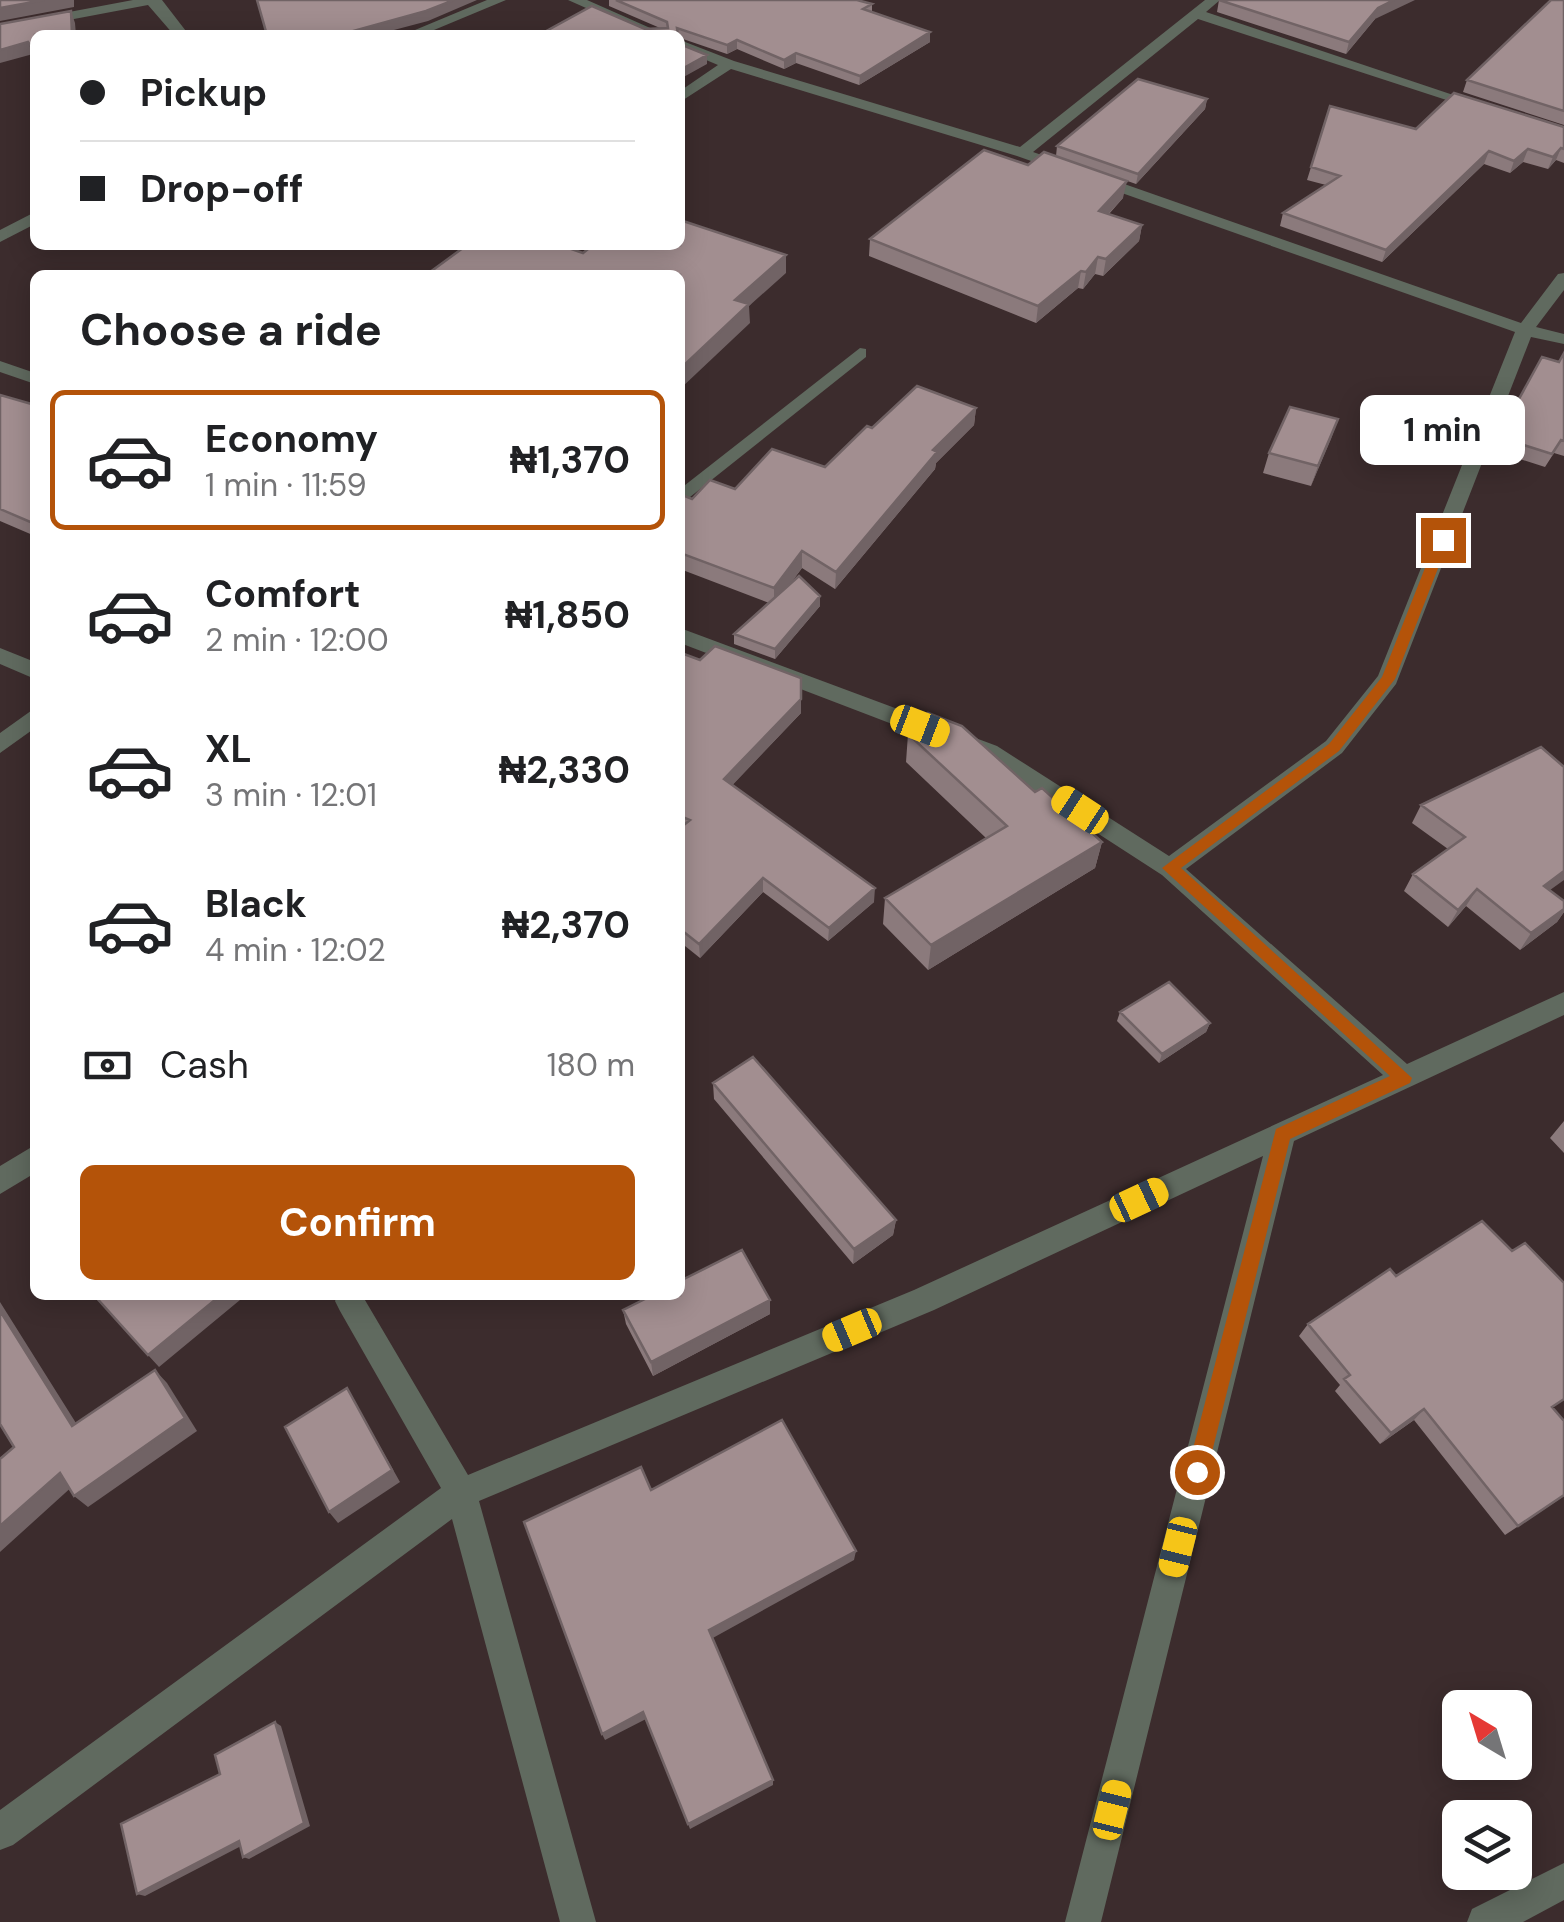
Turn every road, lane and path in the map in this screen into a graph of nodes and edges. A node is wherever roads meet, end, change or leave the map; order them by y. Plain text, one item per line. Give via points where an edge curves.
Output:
1 (152, 0) edge
2 (499, 0) edge
3 (575, 0) edge
4 (1213, 0) edge
5 (1194, 12) junction
6 (0, 29) edge
7 (178, 30) edge
8 (423, 30) edge
9 (647, 30) edge
10 (685, 46) edge
11 (730, 64) junction
12 (685, 95) edge
13 (1490, 110) edge
14 (1022, 153) junction
15 (30, 220) edge
16 (0, 237) edge
17 (1564, 278) edge
18 (1525, 330) junction
19 (1564, 339) edge
20 (860, 353) dead end
21 (0, 366) edge
22 (30, 376) edge
23 (685, 495) edge
24 (685, 637) edge
25 (0, 654) edge
26 (30, 669) edge
27 (30, 720) edge
28 (0, 745) edge
29 (1170, 868) junction
30 (1564, 1003) edge
31 (1404, 1078) junction
32 (1282, 1134) junction
33 (30, 1161) edge
34 (0, 1182) edge
35 (350, 1301) dead end
36 (462, 1492) junction
37 (0, 1832) edge
38 (1564, 1880) edge
39 (1504, 1918) edge
40 (578, 1922) edge
41 (1083, 1922) edge

1 - 6 street
1 - 7 street
2 - 8 street
3 - 9 street
4 - 5 street
5 - 13 street
5 - 14 street
10 - 11 street
11 - 12 street
11 - 14 street
14 - 18 street
15 - 16 street
17 - 18 street
18 - 19 street
18 - 29 street via 1388,679 1334,747
20 - 23 street
21 - 22 street
24 - 29 street via 989,752
25 - 26 street
27 - 28 street
29 - 31 street
30 - 31 street
31 - 32 street
32 - 36 street via 924,1300
32 - 41 street
33 - 34 street
35 - 36 street
36 - 37 street
36 - 40 street
38 - 39 street

